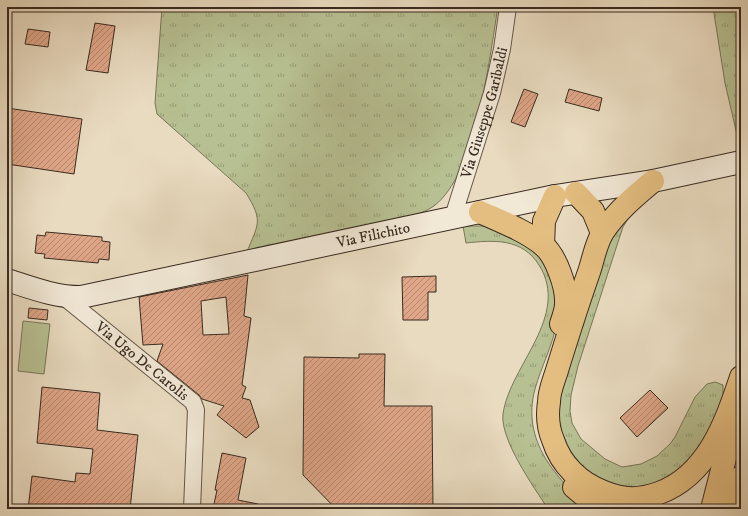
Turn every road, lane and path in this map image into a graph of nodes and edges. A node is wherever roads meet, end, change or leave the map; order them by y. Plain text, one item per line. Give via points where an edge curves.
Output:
1 (508, 7) edge
2 (741, 162) edge
3 (654, 181) junction
4 (566, 194) junction
5 (480, 212) junction
6 (453, 218) junction
7 (602, 233) junction
8 (543, 245) junction
9 (7, 280) edge
10 (64, 297) junction
11 (741, 377) edge
12 (741, 382) edge
13 (733, 414) junction
14 (741, 477) edge
15 (192, 509) edge
16 (600, 509) edge
17 (712, 509) edge
18 (731, 509) edge

1 - 6 street, Via Giuseppe Garibaldi via 492,93
2 - 3 street, Via Filichito
3 - 4 street, Via Filichito
3 - 7 highway via 625,204
4 - 5 street, Via Filichito
4 - 7 highway via 593,211
4 - 8 highway via 544,221
5 - 6 street, Via Filichito
5 - 8 highway via 513,227
6 - 10 street, Via Filichito via 82,297
7 - 13 highway via 548,400 548,422 553,441 563,460 576,476 591,488 616,497 642,498 673,488 696,469
8 - 16 highway via 553,258 562,280 566,304 539,394 538,419 544,444 554,466
9 - 10 street, Via Filichito
10 - 15 street, Via Ugo De Carolis via 193,402 196,410
11 - 13 highway
12 - 13 highway
13 - 17 highway
14 - 18 highway

